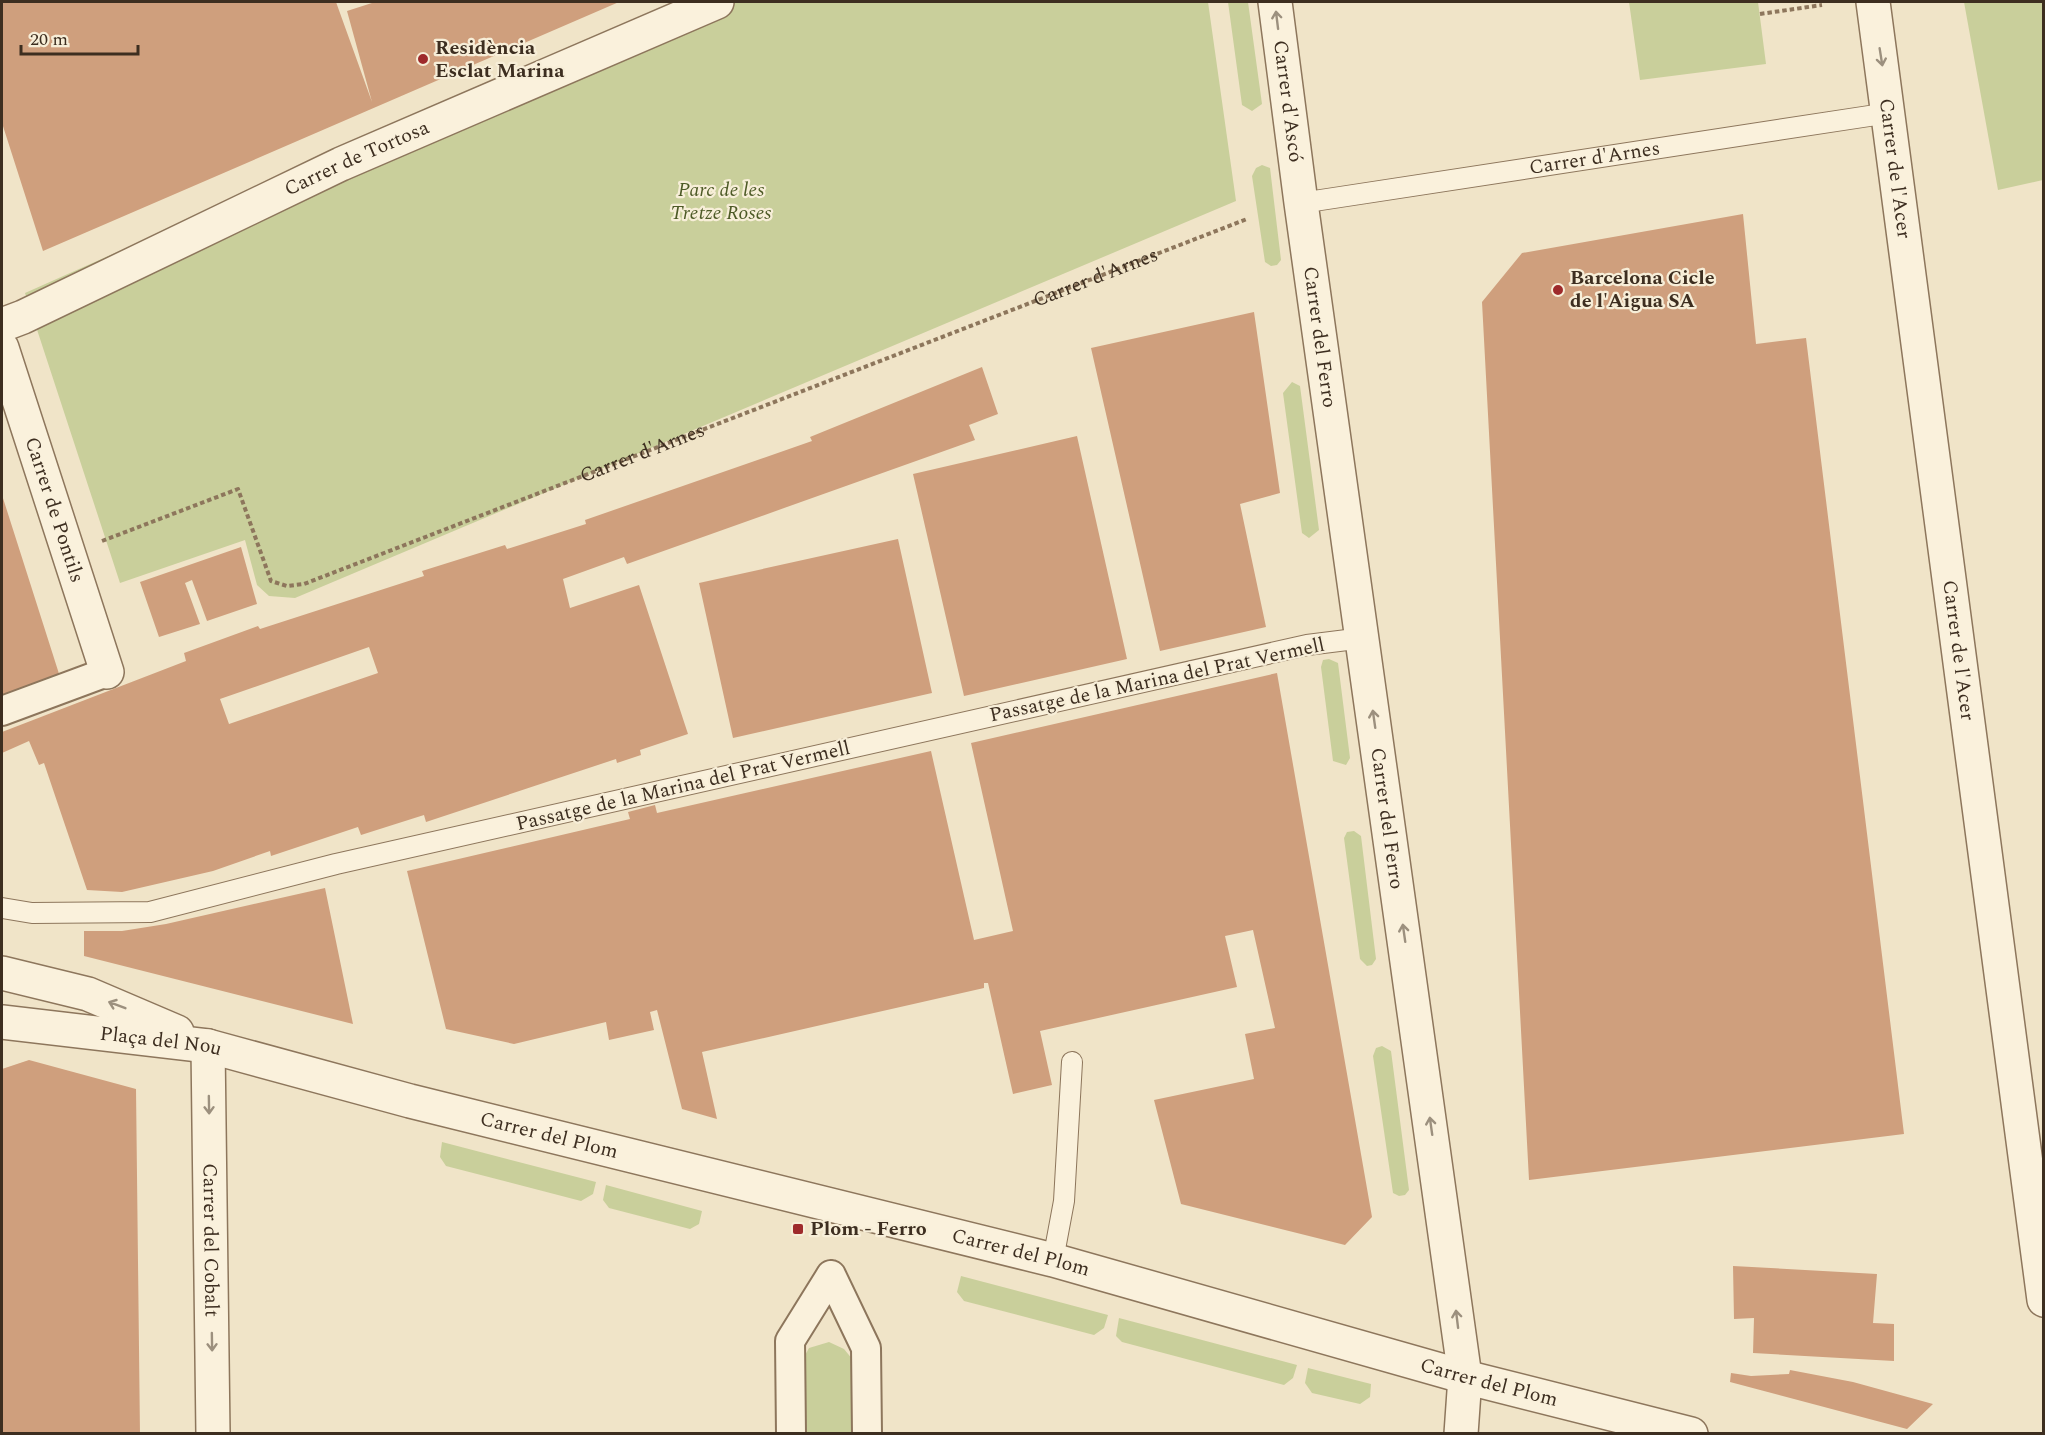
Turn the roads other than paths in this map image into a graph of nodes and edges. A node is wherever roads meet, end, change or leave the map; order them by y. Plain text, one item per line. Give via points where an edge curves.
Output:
1 (717, 2) edge
2 (1275, 2) edge
3 (1873, 2) edge
4 (1889, 113) junction
5 (1301, 203) junction
6 (2, 325) edge
7 (2, 348) edge
8 (1363, 638) junction
9 (107, 672) joint
10 (2, 711) edge
11 (2, 908) edge
12 (2, 973) edge
13 (2, 1022) edge
14 (208, 1046) junction
15 (1072, 1062) dead end
16 (1053, 1260) junction
17 (2043, 1300) edge
18 (1465, 1377) junction
19 (213, 1434) edge
20 (791, 1434) edge
21 (867, 1434) edge
22 (1461, 1434) edge
23 (1691, 1434) edge

1 - 6 street, Carrer de Tortosa via 340,164
5 -> 2 street, Carrer d'Ascó
3 -> 4 street, Carrer de l'Acer
4 - 5 lane, Carrer d'Arnes
4 - 17 street, Carrer de l'Acer
5 - 8 street, Carrer del Ferro
7 - 9 street, Carrer de Pontils
8 - 11 lane, Passatge de la Marina del Prat Vermell via 1295,647 359,858 150,912 32,913
18 -> 8 street, Carrer del Ferro
9 - 10 street
14 -> 12 street, Plaça del Nou via 88,994
13 - 14 street, Plaça del Nou
14 - 16 street, Carrer del Plom via 410,1101
14 -> 19 street, Carrer del Cobalt
15 - 16 lane via 1064,1202
16 - 18 street, Carrer del Plom
18 - 22 street, Carrer del Ferro
18 - 23 street, Carrer del Plom
20 - 21 street via 790,1341 831,1275 866,1348

